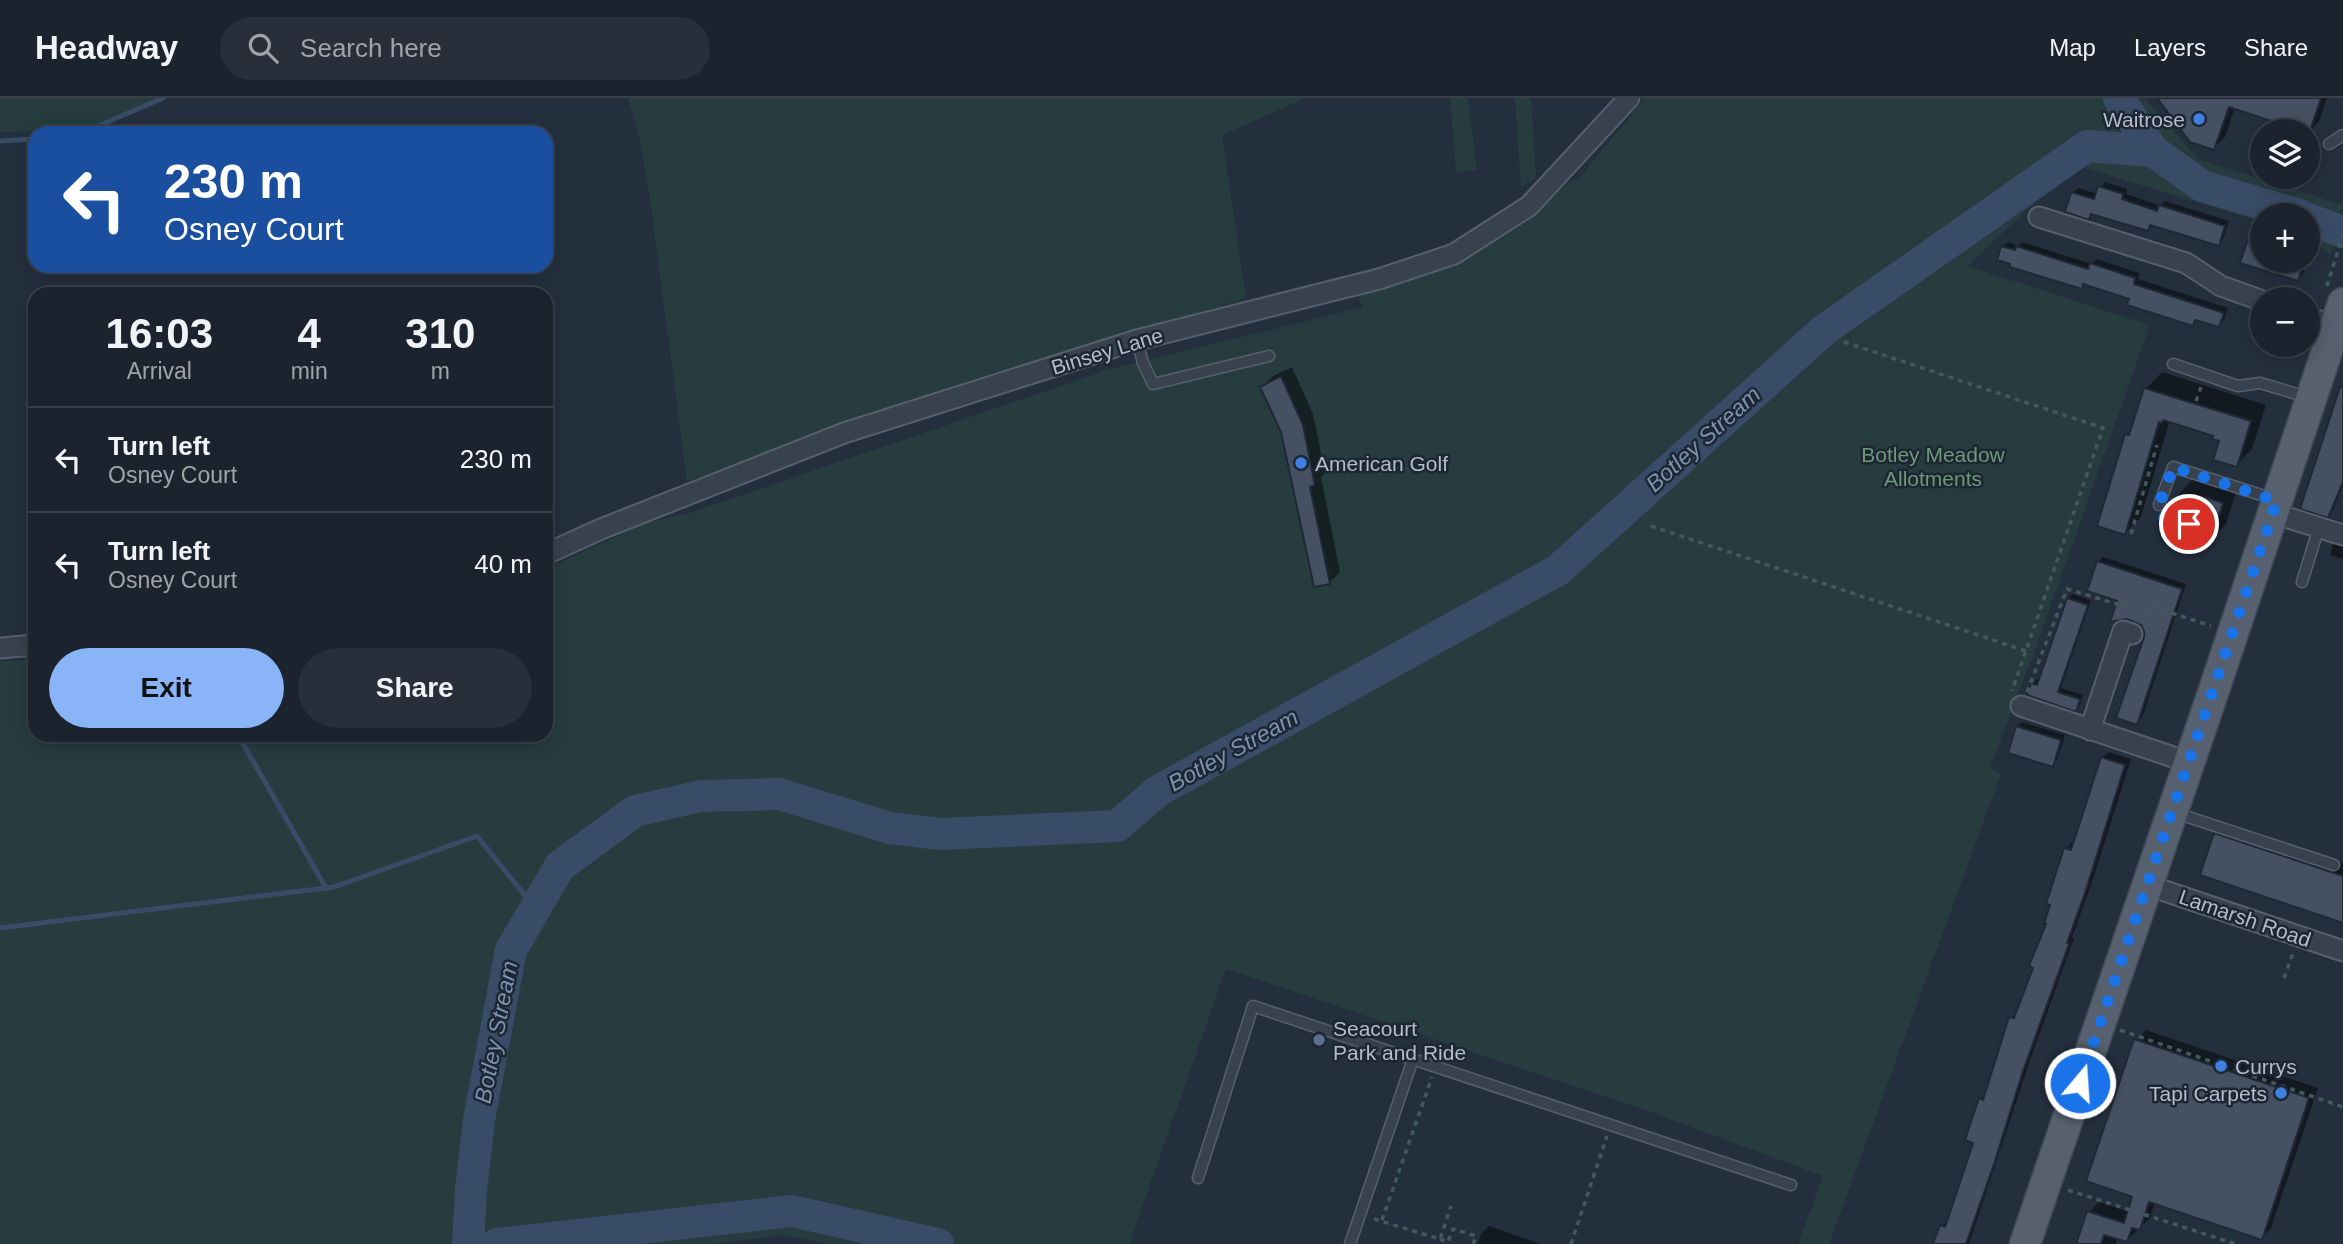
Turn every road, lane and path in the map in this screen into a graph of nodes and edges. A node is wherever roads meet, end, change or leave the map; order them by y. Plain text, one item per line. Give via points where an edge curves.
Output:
1 (1629, 98) edge
2 (2343, 135) edge
3 (2329, 144) dead end
4 (2039, 217) dead end
5 (2343, 234) edge
6 (2336, 260) dead end
7 (2250, 296) edge
8 (2331, 330) edge
9 (1137, 340) junction
10 (1844, 342) dead end
11 (1269, 356) dead end
12 (2173, 364) dead end
13 (2310, 398) junction
14 (2157, 446) dead end
15 (2159, 505) joint
16 (2275, 507) junction
17 (2189, 524) dead end
18 (1651, 526) dead end
19 (2319, 527) junction
20 (2131, 534) dead end
21 (2343, 535) edge
22 (553, 551) edge
23 (2302, 582) dead end
24 (2140, 611) junction
25 (2211, 626) dead end
26 (2132, 634) joint
27 (28, 646) edge
28 (0, 648) edge
29 (2026, 650) junction
30 (2021, 706) junction
31 (2090, 730) junction
32 (2188, 762) junction
33 (2172, 812) junction
34 (2334, 865) dead end
35 (2147, 885) junction
36 (2343, 951) edge
37 (2292, 956) dead end
38 (2284, 978) dead end
39 (2115, 1028) dead end
40 (1413, 1059) junction
41 (1436, 1067) junction
42 (2343, 1107) edge
43 (1611, 1125) junction
44 (1198, 1178) dead end
45 (2046, 1182) junction
46 (1791, 1185) dead end
47 (1451, 1206) dead end
48 (1382, 1220) junction
49 (1370, 1231) dead end
50 (1440, 1239) junction
51 (1448, 1242) junction
52 (1350, 1244) edge
53 (1454, 1244) edge
54 (1473, 1244) edge
55 (1572, 1244) edge
56 (2025, 1244) edge
57 (2236, 1244) edge

1 - 9 street, Binsey Lane via 1529,206 1454,254 1379,279
2 - 3 lane
4 - 7 street via 2186,263 2221,286
5 - 6 path
8 - 13 main road
9 - 11 lane via 1153,384
9 - 22 street, Binsey Lane via 844,433
10 - 29 path via 2103,428
12 - 13 lane via 2238,386 2260,383
13 - 16 main road
14 - 20 path
15 - 16 lane via 2173,467
15 - 17 path via 2166,524 2175,530 2185,533
16 - 19 street
16 - 32 main road
18 - 29 path
19 - 21 street
19 - 23 lane
24 - 25 path via 2154,607
24 - 26 path
24 - 30 path via 2067,590
26 - 31 street via 2123,631
27 - 28 street
29 - 30 path via 2009,702
30 - 31 street
31 - 32 street
32 - 33 main road
33 - 34 lane
33 - 35 main road
35 - 36 street, Lamarsh Road
35 - 45 main road
37 - 38 path
39 - 42 path
40 - 41 lane
40 - 44 lane via 1253,1006
40 - 52 lane
41 - 43 lane
41 - 48 path
43 - 46 lane
43 - 55 path
45 - 56 main road
45 - 57 path
47 - 50 path
48 - 49 path via 1374,1218
48 - 50 path
50 - 51 path
51 - 53 path
51 - 54 path via 1453,1228 1476,1236

